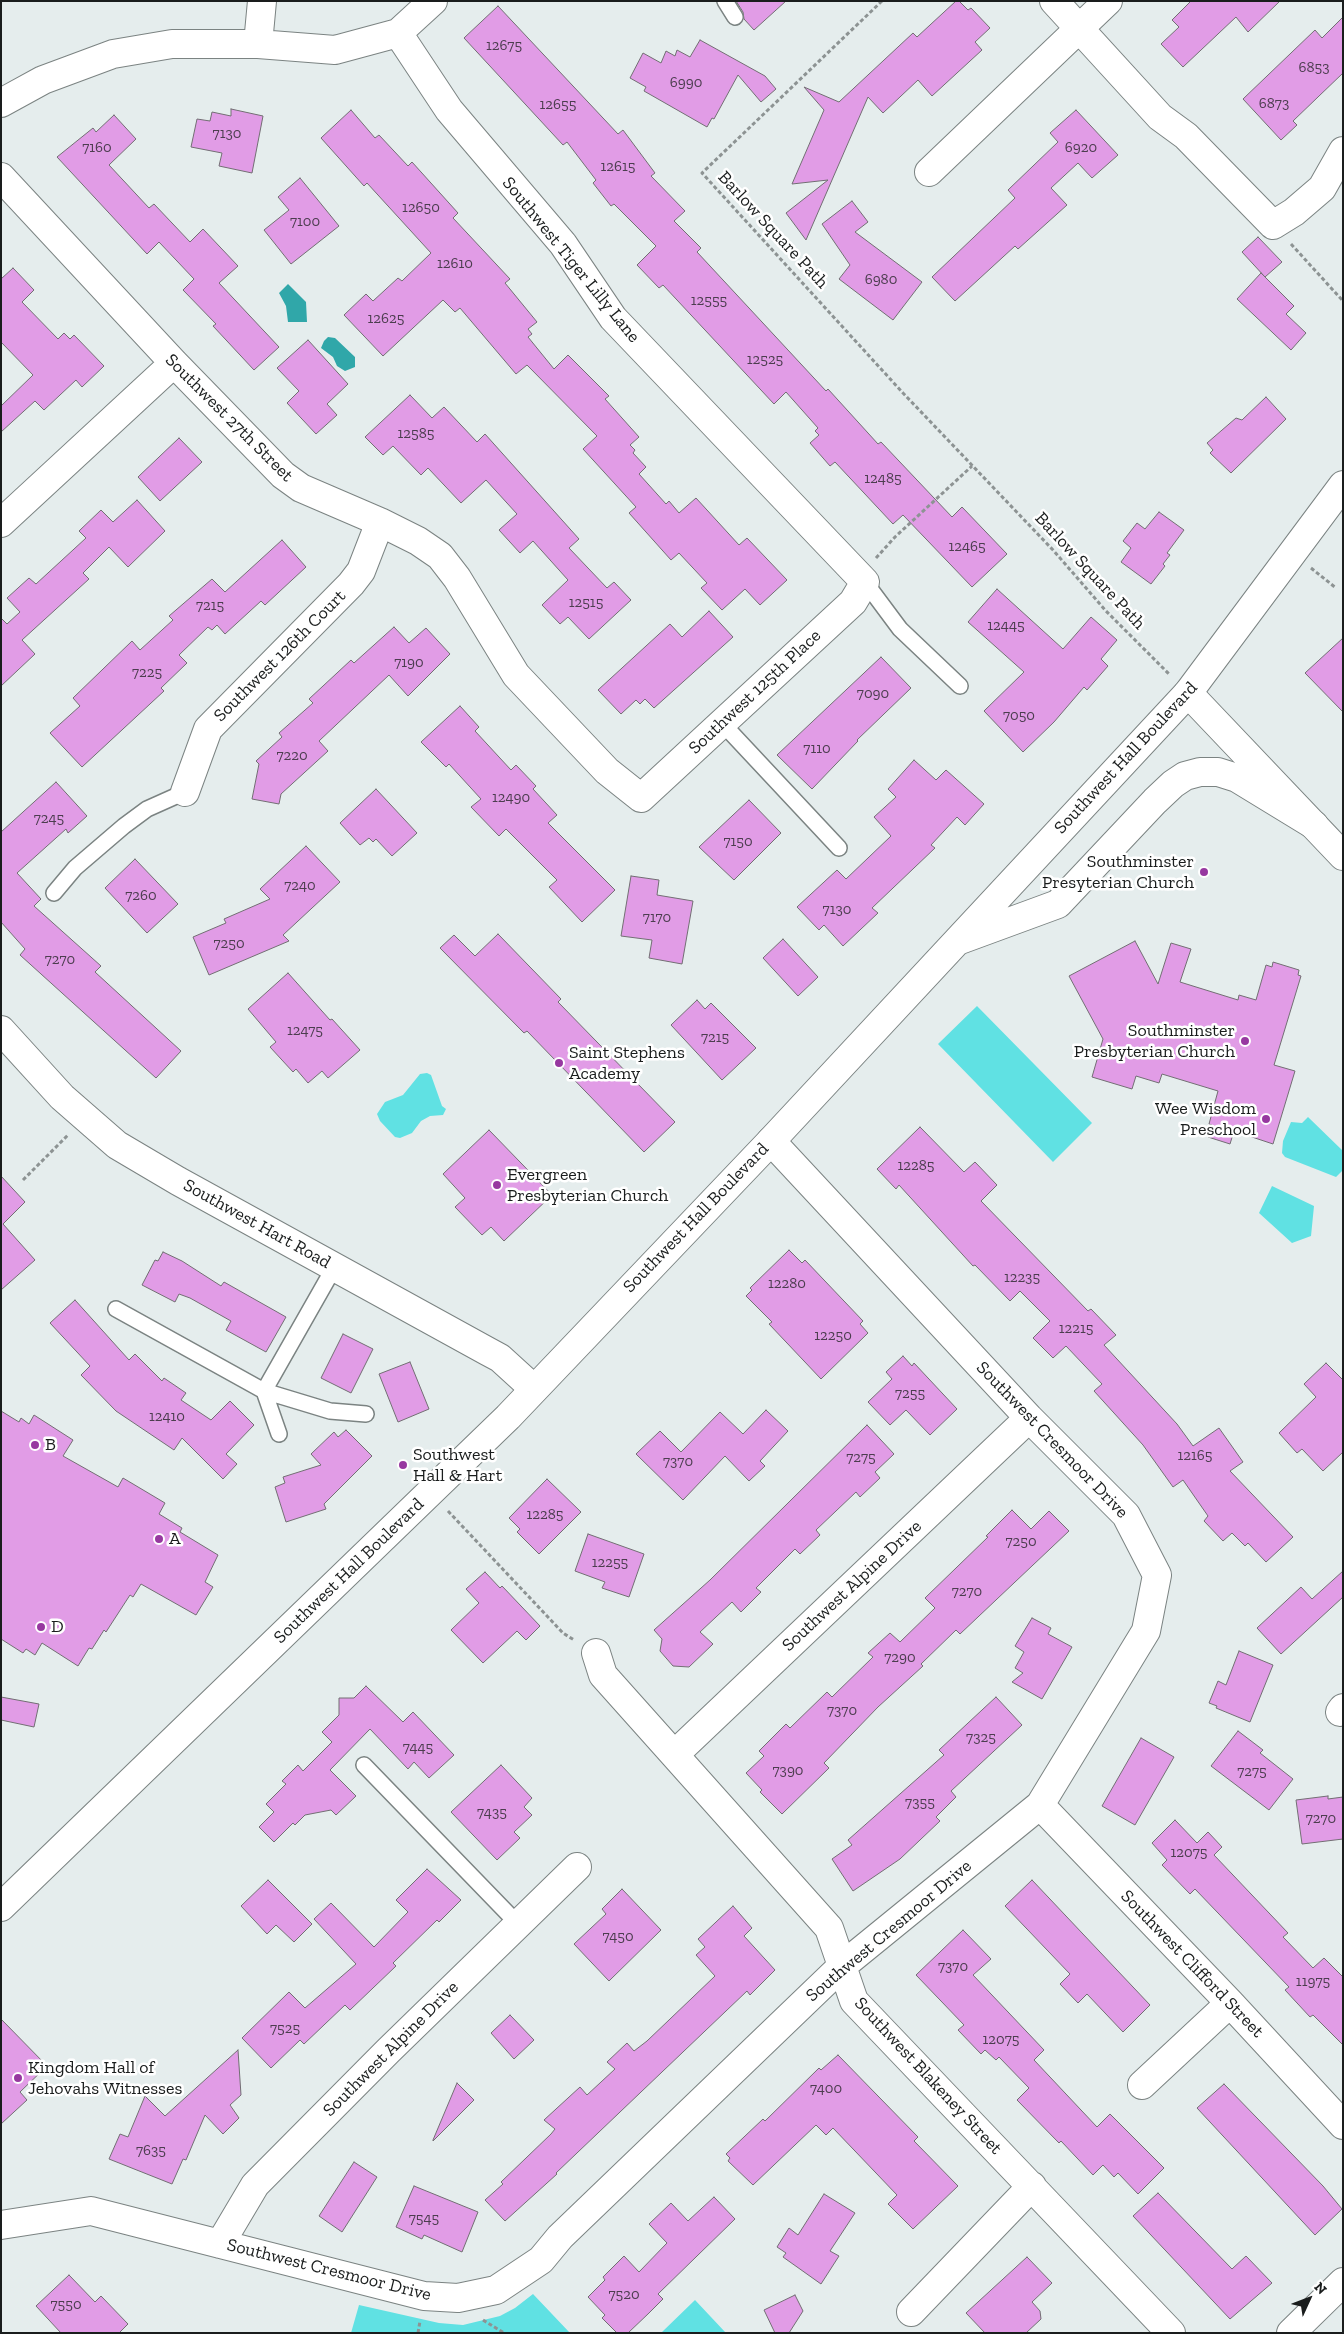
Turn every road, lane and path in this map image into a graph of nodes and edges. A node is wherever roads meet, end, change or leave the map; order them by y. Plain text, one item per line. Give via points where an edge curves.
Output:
1 (262, 1) edge
2 (433, 1) edge
3 (725, 1) edge
4 (882, 1) edge
5 (1054, 1) edge
6 (1108, 1) edge
7 (735, 17) dead end
8 (1079, 28) junction
9 (398, 33) junction
10 (258, 44) junction
11 (1, 103) edge
12 (1343, 151) edge
13 (930, 172) dead end
14 (1, 177) edge
15 (1274, 225) junction
16 (1343, 301) edge
17 (174, 363) junction
18 (972, 466) junction
19 (1343, 485) edge
20 (380, 522) junction
21 (1, 524) edge
22 (865, 582) junction
23 (960, 686) dead end
24 (1188, 693) junction
25 (722, 723) junction
26 (185, 792) joint
27 (641, 798) joint
28 (1314, 824) junction
29 (839, 848) dead end
30 (1343, 856) edge
31 (54, 892) dead end
32 (953, 943) junction
33 (1, 1030) edge
34 (83, 1118) junction
35 (770, 1140) junction
36 (24, 1180) dead end
37 (335, 1266) junction
38 (116, 1309) dead end
39 (534, 1390) junction
40 (264, 1391) junction
41 (366, 1414) dead end
42 (1029, 1418) junction
43 (279, 1434) dead end
44 (430, 1492) junction
45 (596, 1653) joint
46 (675, 1754) junction
47 (364, 1765) dead end
48 (1040, 1805) junction
49 (577, 1867) dead end
50 (1, 1907) edge
51 (518, 1924) junction
52 (841, 1967) junction
53 (1230, 2002) junction
54 (1142, 2085) dead end
55 (1343, 2125) edge
56 (1032, 2186) junction
57 (1, 2225) edge
58 (220, 2244) junction
59 (1343, 2282) edge
60 (911, 2312) dead end
61 (1171, 2333) edge
62 (1291, 2333) edge

1 - 10 street
2 - 9 street
3 - 7 lane
4 - 18 path, Barlow Square Path via 702,173
5 - 8 street
6 - 8 street
8 - 13 street
8 - 15 street via 1160,117 1186,136
9 - 10 street via 335,50
9 - 22 street, Southwest Tiger Lilly Lane via 449,110 563,244 612,318
10 - 11 street via 172,44 113,54 43,80
12 - 15 street via 1322,188
14 - 17 street, Southwest 27th Street
15 - 16 path
17 - 20 street, Southwest 27th Street via 283,475 301,488
17 - 21 street
18 - 22 path via 886,546 868,566
18 - 24 path, Barlow Square Path via 1106,611
19 - 24 street, Southwest Hall Boulevard
20 - 26 street, Southwest 126th Court via 361,571 351,584 208,729
20 - 27 street, Southwest 27th Street via 440,556 458,578 516,675 607,771
22 - 23 lane via 900,629
22 - 25 street, Southwest 125th Place via 854,602
24 - 28 street
24 - 32 street, Southwest Hall Boulevard
25 - 27 street, Southwest 125th Place
25 - 29 lane
26 - 31 lane via 147,809 124,826 75,868
28 - 30 street
28 - 32 street via 1237,778 1218,772 1185,776 1155,801 1058,904
32 - 35 street, Southwest Hall Boulevard
33 - 34 street, Southwest Hart Road
34 - 36 path
34 - 37 street, Southwest Hart Road via 117,1145 153,1167
35 - 39 street, Southwest Hall Boulevard
35 - 42 street, Southwest Cresmoor Drive
37 - 39 street, Southwest Hart Road via 500,1358
37 - 40 lane
38 - 40 lane
39 - 44 street, Southwest Hall Boulevard
40 - 41 lane via 330,1411
40 - 43 lane
42 - 46 street, Southwest Alpine Drive
42 - 48 street, Southwest Cresmoor Drive via 1126,1515 1157,1575 1146,1631
44 - 45 path via 563,1633
44 - 50 street, Southwest Hall Boulevard
45 - 46 street, Southwest Blakeney Street via 603,1675
46 - 52 street, Southwest Blakeney Street via 829,1928
47 - 51 lane
48 - 52 street, Southwest Cresmoor Drive
48 - 53 street, Southwest Clifford Street
49 - 51 street, Southwest Alpine Drive
51 - 58 street, Southwest Alpine Drive via 255,2186
52 - 56 street, Southwest Blakeney Street via 854,2001
52 - 58 street, Southwest Cresmoor Drive via 560,2237 540,2260 496,2290 458,2298 424,2296
53 - 54 street
53 - 55 street, Southwest Clifford Street
56 - 60 street
56 - 61 street, Southwest Blakeney Street
57 - 58 street, Southwest Cresmoor Drive via 91,2211
59 - 62 street

